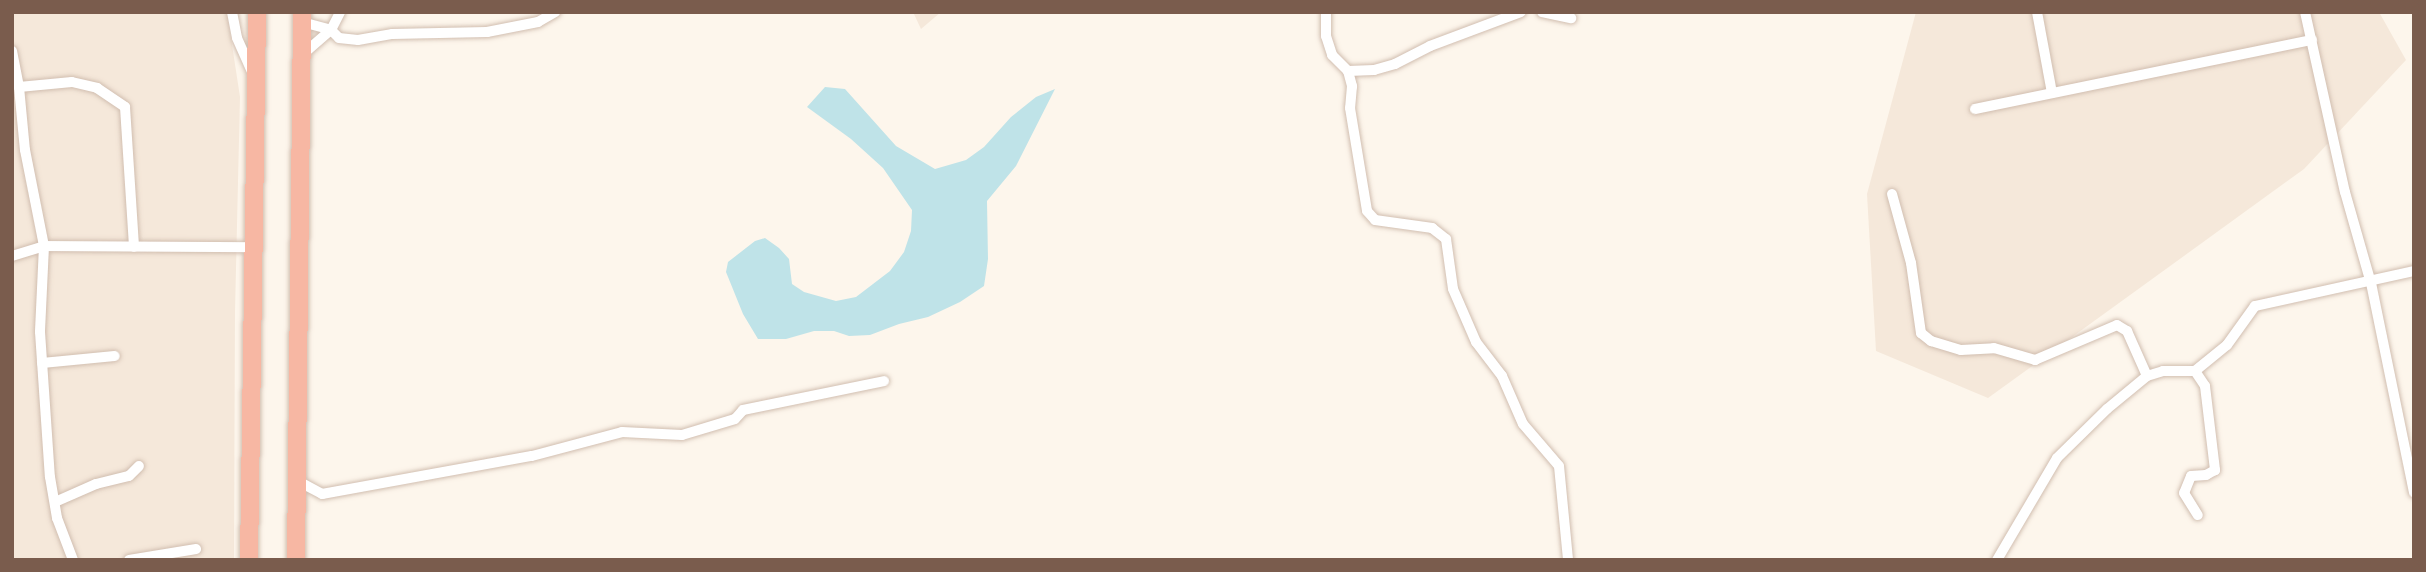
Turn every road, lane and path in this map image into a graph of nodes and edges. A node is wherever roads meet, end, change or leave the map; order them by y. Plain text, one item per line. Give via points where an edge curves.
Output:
1 (232, 12) edge
2 (257, 12) edge
3 (340, 12) edge
4 (555, 12) edge
5 (1326, 12) edge
6 (1521, 12) edge
7 (1542, 12) edge
8 (2037, 12) edge
9 (2305, 12) edge
10 (302, 17) edge
11 (1571, 18) dead end
12 (331, 30) junction
13 (2312, 40) junction
14 (12, 51) edge
15 (301, 55) junction
16 (1348, 71) junction
17 (256, 79) junction
18 (19, 86) junction
19 (2052, 93) junction
20 (1975, 109) dead end
21 (25, 150) junction
22 (12, 153) edge
23 (1892, 194) dead end
24 (44, 246) junction
25 (135, 247) junction
26 (254, 247) junction
27 (12, 256) edge
28 (2414, 271) edge
29 (2371, 283) junction
30 (116, 356) dead end
31 (42, 363) junction
32 (2195, 371) junction
33 (2147, 376) junction
34 (884, 381) dead end
35 (139, 466) dead end
36 (296, 480) junction
37 (2414, 493) edge
38 (55, 502) junction
39 (2198, 515) dead end
40 (196, 549) dead end
41 (73, 560) edge
42 (130, 560) edge
43 (249, 560) edge
44 (296, 560) edge
45 (1568, 560) edge
46 (1997, 560) edge

1 - 17 street via 237,38
2 - 17 highway
3 - 12 street
4 - 12 street via 538,22 487,32 404,33 350,40
5 - 16 street via 1332,54
6 - 16 street via 1395,64
7 - 11 street
8 - 19 street
9 - 13 street
10 - 12 street
10 - 15 highway
12 - 15 street
13 - 19 street
13 - 29 street
14 - 18 street
15 - 36 highway
16 - 45 street via 1367,211 1375,220 1432,228 1446,239 1453,289 1476,342 1502,376 1523,424 1559,466
17 - 26 highway
18 - 21 street
18 - 25 street via 72,82 97,88 125,107
19 - 20 street
21 - 22 street
21 - 24 street
23 - 33 street via 1911,263 1921,333 1931,341 1961,351 1994,348 2035,360 2117,325 2127,331
24 - 25 street
24 - 27 street
24 - 31 street
25 - 26 street
26 - 43 highway
28 - 29 street
29 - 32 street via 2255,306 2227,345
29 - 37 street
30 - 31 street
31 - 38 street
32 - 33 street
32 - 39 street via 2204,386 2215,470 2192,476 2184,492
33 - 46 street via 2057,458
34 - 36 street via 754,407 723,424 682,435 622,432 532,456 322,494
35 - 38 street via 129,476
36 - 44 highway
38 - 41 street
40 - 42 street

